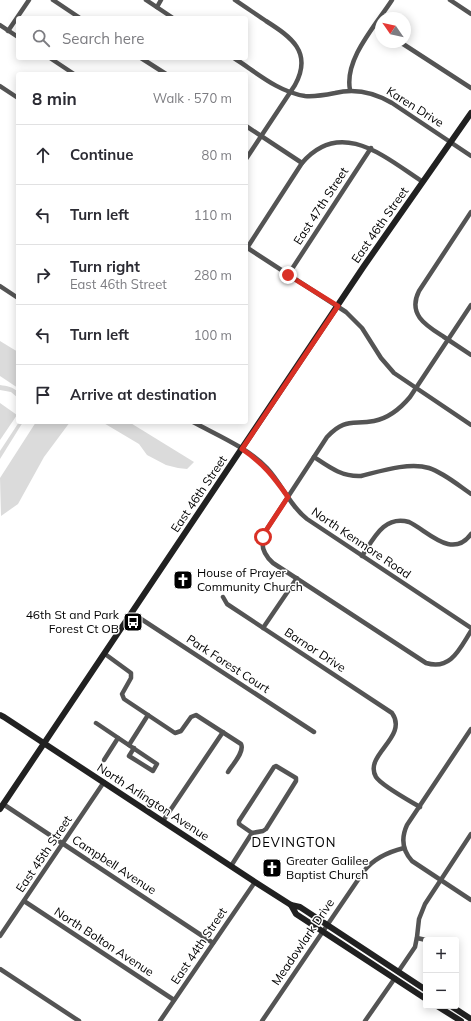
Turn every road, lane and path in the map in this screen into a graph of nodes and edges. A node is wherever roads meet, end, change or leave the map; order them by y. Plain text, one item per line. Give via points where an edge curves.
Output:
1 (29, 0) edge
2 (53, 0) edge
3 (146, 0) edge
4 (161, 0) edge
5 (235, 0) edge
6 (392, 0) edge
7 (450, 0) edge
8 (157, 7) junction
9 (384, 12) edge
10 (471, 14) edge
11 (18, 16) edge
12 (77, 16) edge
13 (170, 16) edge
14 (16, 19) edge
15 (0, 25) edge
16 (375, 26) edge
17 (8, 31) junction
18 (16, 36) edge
19 (409, 48) edge
20 (53, 60) edge
21 (144, 60) edge
22 (237, 60) edge
23 (71, 72) edge
24 (163, 72) edge
25 (0, 86) edge
26 (471, 88) edge
27 (350, 90) junction
28 (291, 92) junction
29 (16, 97) edge
30 (471, 113) edge
31 (248, 127) edge
32 (261, 136) junction
33 (451, 142) junction
34 (370, 148) junction
35 (248, 156) edge
36 (471, 156) edge
37 (302, 163) junction
38 (423, 182) junction
39 (471, 212) edge
40 (248, 245) edge
41 (248, 249) edge
42 (288, 275) junction
43 (0, 286) edge
44 (16, 297) edge
45 (471, 305) edge
46 (338, 306) junction
47 (448, 340) junction
48 (471, 355) edge
49 (416, 388) junction
50 (197, 424) edge
51 (471, 425) edge
52 (242, 449) junction
53 (314, 457) junction
54 (471, 494) edge
55 (288, 497) junction
56 (471, 534) edge
57 (362, 556) junction
58 (296, 578) junction
59 (223, 597) dead end
60 (132, 613) junction
61 (263, 628) junction
62 (471, 628) edge
63 (471, 631) edge
64 (104, 654) junction
65 (0, 711) edge
66 (148, 715) junction
67 (2, 716) edge
68 (96, 723) dead end
69 (471, 729) edge
70 (223, 732) junction
71 (314, 732) dead end
72 (118, 738) junction
73 (44, 743) junction
74 (129, 745) junction
75 (134, 748) junction
76 (104, 760) dead end
77 (228, 772) dead end
78 (104, 782) junction
79 (2, 807) edge
80 (420, 807) junction
81 (163, 821) junction
82 (252, 833) junction
83 (471, 834) edge
84 (63, 844) junction
85 (404, 848) junction
86 (231, 866) junction
87 (441, 880) junction
88 (255, 882) junction
89 (471, 900) edge
90 (24, 901) junction
91 (291, 905) junction
92 (327, 924) junction
93 (322, 930) junction
94 (0, 936) edge
95 (417, 938) junction
96 (423, 939) edge
97 (213, 942) junction
98 (0, 969) edge
99 (398, 972) junction
100 (395, 978) junction
101 (423, 988) edge
102 (423, 997) edge
103 (174, 1000) junction
104 (442, 1009) edge
105 (456, 1009) edge
106 (468, 1017) edge
107 (79, 1021) edge
108 (160, 1021) edge
109 (262, 1021) edge
110 (365, 1021) edge
111 (461, 1021) edge

1 - 11 street
2 - 12 street
3 - 8 street
4 - 8 street
5 - 28 street via 285,33 297,46 301,62 300,74
6 - 9 street
7 - 10 street
8 - 13 street
14 - 17 street
15 - 17 street
16 - 27 street via 353,60
17 - 18 street
19 - 26 street
20 - 23 street
21 - 24 street
22 - 28 street, Karen Drive
25 - 29 street
27 - 28 street, Karen Drive via 316,96
27 - 33 street, Karen Drive via 384,98
28 - 32 street
30 - 33 main road, East 46th Street
31 - 32 street
32 - 35 street
32 - 37 street
33 - 36 street, Karen Drive
33 - 38 main road, East 46th Street
34 - 37 street via 352,143 336,143 318,150
34 - 38 street
34 - 42 street, East 47th Street
37 - 40 street
38 - 46 main road, East 46th Street
39 - 47 street via 419,290 416,300 416,310 424,323
41 - 42 street
42 - 46 street
43 - 44 street
45 - 47 street
46 - 49 street via 360,325 389,368
46 - 52 main road, East 46th Street
47 - 48 street
47 - 49 street
49 - 51 street
49 - 53 street via 410,398 390,415 373,421 348,423 337,428
50 - 52 street, North Kenmore Road
52 - 55 street, North Kenmore Road via 267,469
52 - 60 main road, East 46th Street
53 - 54 street via 337,471 353,476 407,466 425,467
53 - 55 street
55 - 57 street, North Kenmore Road via 307,520
55 - 58 street via 265,532 263,541 268,558
56 - 57 street via 460,543 449,545 409,522 394,521 378,531
57 - 62 street, North Kenmore Road
58 - 61 street
58 - 63 street via 429,664 439,665 451,660
59 - 61 street, Barnor Drive via 227,604
60 - 64 main road, East 46th Street
60 - 71 street, Park Forest Court
61 - 80 street, Barnor Drive via 390,711 396,720 396,727 376,760 374,771 381,781
64 - 66 street via 130,671 132,678 122,691 122,697
64 - 73 main road, East 46th Street
65 - 67 main road, North Arlington Avenue
66 - 70 street via 176,733 181,732 194,715
66 - 74 street
67 - 73 main road, North Arlington Avenue
68 - 72 street
69 - 80 street
70 - 77 street via 242,747 242,752
70 - 81 street
72 - 74 street
72 - 76 street
73 - 78 main road, North Arlington Avenue
73 - 79 main road, East 46th Street
74 - 75 street
75 - 75 street via 129,756 153,771 157,764
78 - 81 main road, North Arlington Avenue
78 - 84 street, East 45th Street
79 - 84 street, Campbell Avenue
80 - 85 street via 405,830
81 - 86 main road, North Arlington Avenue
82 - 82 street via 239,824 239,821 277,766 296,778 296,781 266,829
82 - 86 street
83 - 87 street
84 - 90 street, East 45th Street
84 - 97 street, Campbell Avenue
85 - 87 street via 412,861
85 - 92 street, Meadowlark Drive via 381,856 366,868
86 - 88 main road, North Arlington Avenue
87 - 89 street
87 - 95 street via 421,913
88 - 91 main road, North Arlington Avenue
88 - 97 street, East 44th Street
90 - 94 street, East 45th Street
90 - 103 street, North Bolton Avenue
91 - 92 main road, North Arlington Avenue via 300,907
91 - 93 main road, North Arlington Avenue via 296,914
92 - 93 street, Meadowlark Drive
92 - 99 main road, North Arlington Avenue
93 - 100 main road, North Arlington Avenue
93 - 109 street, Meadowlark Drive
95 - 96 street
95 - 99 street
97 - 103 street, East 44th Street
98 - 107 street
99 - 101 main road, North Arlington Avenue
100 - 102 main road, North Arlington Avenue
100 - 110 street
103 - 108 street, East 44th Street
104 - 111 main road
105 - 106 main road

